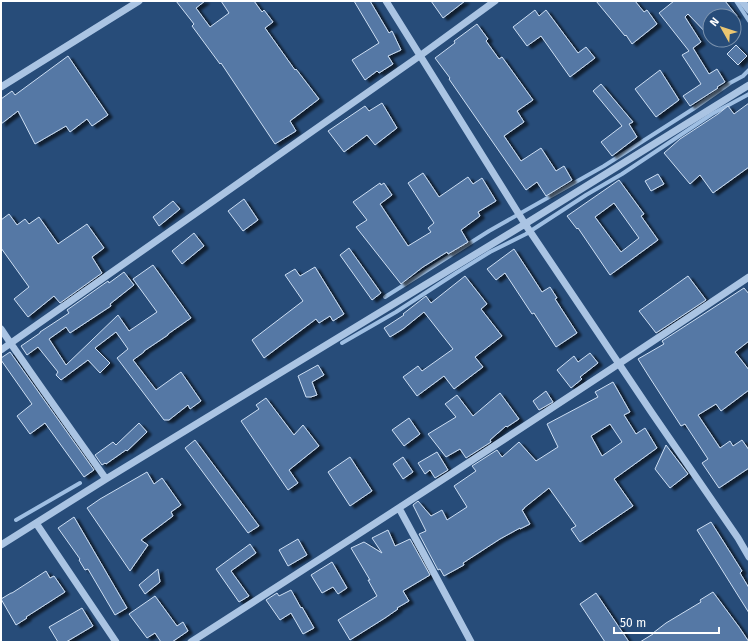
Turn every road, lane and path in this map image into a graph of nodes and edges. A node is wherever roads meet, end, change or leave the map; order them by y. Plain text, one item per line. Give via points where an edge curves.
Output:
1 (139, 1) edge
2 (386, 1) edge
3 (495, 1) edge
4 (742, 1) edge
5 (749, 10) edge
6 (421, 55) junction
7 (749, 85) edge
8 (1, 87) edge
9 (525, 224) junction
10 (749, 277) edge
11 (1, 329) edge
12 (10, 343) junction
13 (1, 350) edge
14 (619, 364) junction
15 (106, 480) junction
16 (399, 508) junction
17 (36, 523) junction
18 (1, 545) edge
19 (749, 557) edge
20 (116, 642) edge
21 (191, 642) edge
22 (471, 642) edge

1 - 8 street
2 - 6 street
3 - 6 street
4 - 5 street
6 - 9 street
6 - 12 street
7 - 9 street
9 - 14 street
9 - 15 street
10 - 14 street
11 - 12 street
12 - 13 street
12 - 15 street
14 - 16 street
14 - 19 street
15 - 17 street
16 - 21 street
16 - 22 street
17 - 18 street
17 - 20 street

